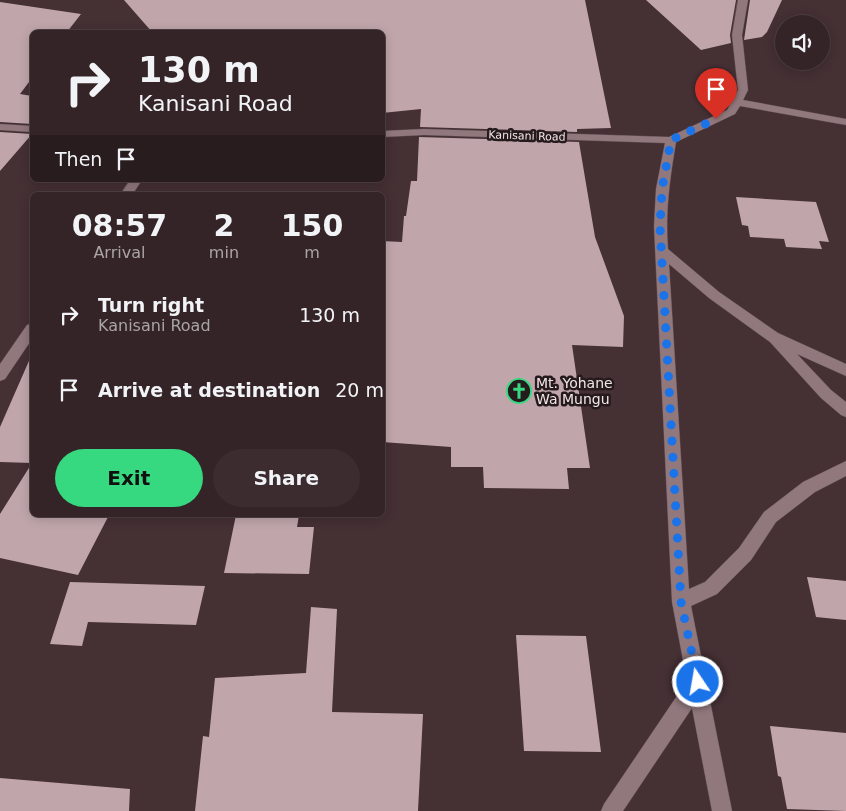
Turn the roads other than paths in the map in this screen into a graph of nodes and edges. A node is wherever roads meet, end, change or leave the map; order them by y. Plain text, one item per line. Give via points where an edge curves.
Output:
1 (743, 0) edge
2 (736, 102) junction
3 (846, 122) edge
4 (0, 127) edge
5 (30, 129) edge
6 (385, 134) edge
7 (671, 140) junction
8 (662, 251) junction
9 (30, 332) edge
10 (773, 337) junction
11 (846, 370) edge
12 (0, 375) edge
13 (846, 411) edge
14 (846, 468) edge
15 (681, 602) junction
16 (698, 682) junction
17 (611, 811) edge
18 (722, 811) edge

1 - 2 street via 737,35 743,90
2 - 3 street
2 - 7 street, Kanisani Road via 731,112
4 - 5 street
6 - 7 street, Kanisani Road via 424,132
7 - 8 street via 662,189
8 - 10 street via 714,295
8 - 15 street
9 - 12 street
10 - 11 street
10 - 13 street
14 - 15 street via 809,487 770,517 745,554 711,588
15 - 16 street
16 - 17 street
16 - 18 street

